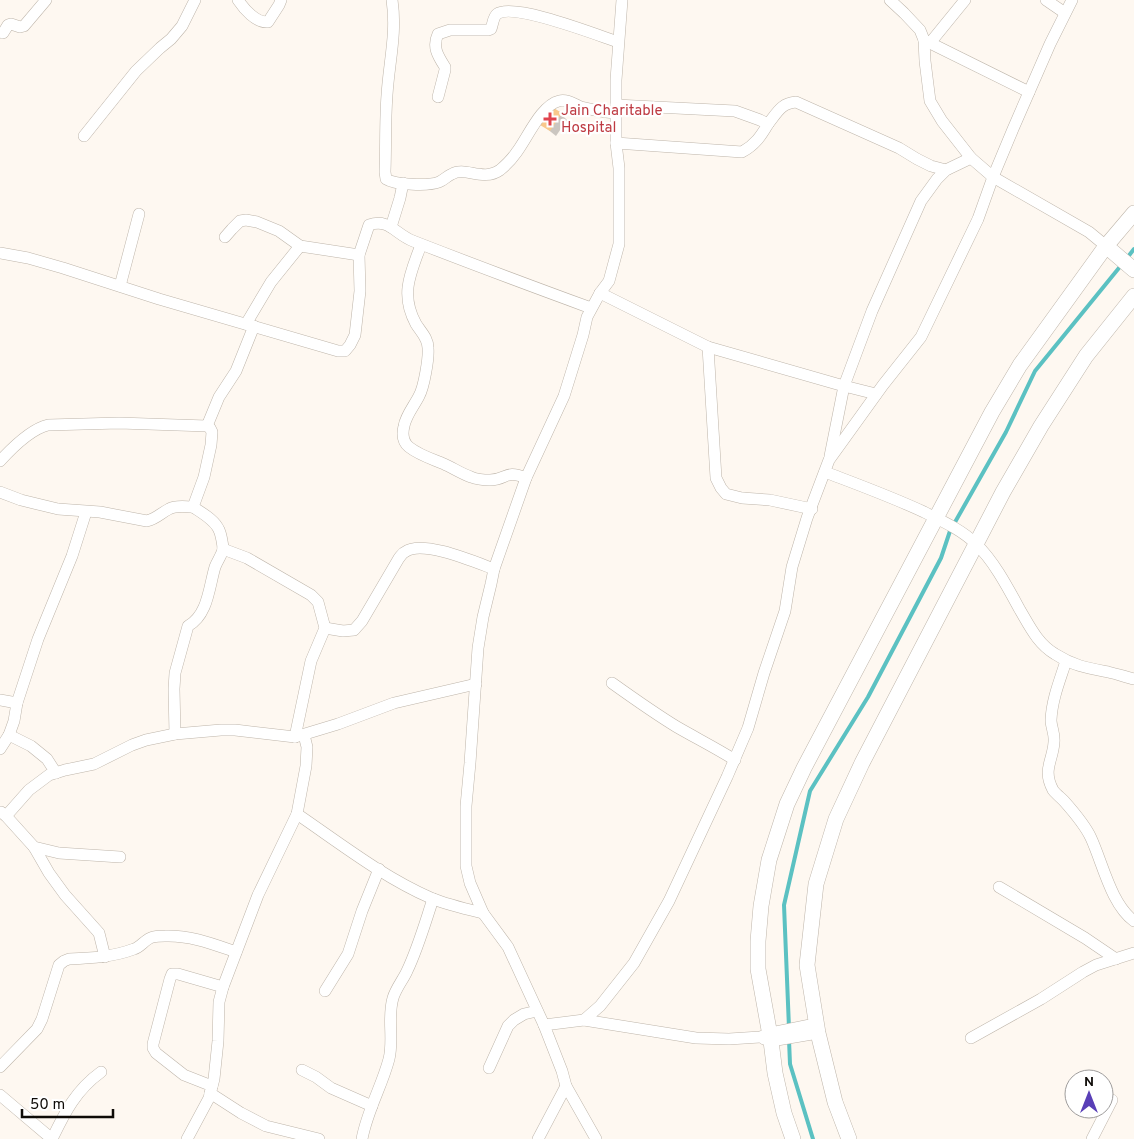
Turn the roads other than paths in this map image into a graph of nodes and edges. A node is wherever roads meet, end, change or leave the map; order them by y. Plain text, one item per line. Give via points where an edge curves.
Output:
1 (46, 0) edge
2 (195, 0) edge
3 (238, 0) edge
4 (281, 0) edge
5 (392, 0) edge
6 (622, 0) edge
7 (890, 0) edge
8 (965, 0) edge
9 (1046, 0) edge
10 (1072, 0) edge
11 (1065, 13) junction
12 (1, 35) edge
13 (927, 41) junction
14 (618, 42) junction
15 (1029, 92) junction
16 (438, 97) dead end
17 (616, 109) junction
18 (768, 124) junction
19 (84, 136) dead end
20 (616, 143) junction
21 (971, 158) junction
22 (946, 170) junction
23 (993, 177) junction
24 (403, 183) junction
25 (1134, 213) edge
26 (140, 214) dead end
27 (391, 227) junction
28 (225, 238) dead end
29 (421, 244) junction
30 (300, 246) junction
31 (1109, 249) junction
32 (0, 253) edge
33 (359, 255) junction
34 (1134, 270) edge
35 (120, 286) junction
36 (600, 293) junction
37 (1134, 296) edge
38 (591, 308) junction
39 (250, 325) junction
40 (708, 347) junction
41 (844, 386) junction
42 (876, 394) junction
43 (208, 426) junction
44 (829, 460) junction
45 (0, 461) edge
46 (825, 472) junction
47 (526, 478) junction
48 (0, 492) edge
49 (193, 507) junction
50 (812, 508) junction
51 (86, 512) junction
52 (936, 518) junction
53 (970, 539) junction
54 (223, 549) junction
55 (494, 569) junction
56 (325, 628) junction
57 (1066, 660) junction
58 (1134, 680) edge
59 (612, 682) dead end
60 (476, 684) junction
61 (0, 700) edge
62 (17, 703) junction
63 (175, 734) junction
64 (9, 735) junction
65 (300, 736) junction
66 (0, 749) edge
67 (734, 760) junction
68 (56, 773) junction
69 (3, 813) edge
70 (298, 814) junction
71 (34, 847) junction
72 (120, 857) dead end
73 (378, 869) junction
74 (999, 887) dead end
75 (433, 899) junction
76 (483, 913) junction
77 (1134, 921) edge
78 (236, 952) junction
79 (1134, 953) edge
80 (105, 957) junction
81 (1116, 959) junction
82 (223, 988) junction
83 (325, 991) dead end
84 (537, 1011) junction
85 (584, 1020) junction
86 (544, 1025) junction
87 (809, 1030) junction
88 (771, 1037) junction
89 (971, 1038) dead end
90 (0, 1067) edge
91 (489, 1068) dead end
92 (302, 1070) dead end
93 (101, 1072) dead end
94 (566, 1086) junction
95 (211, 1090) junction
96 (0, 1095) edge
97 (372, 1106) junction
98 (1102, 1119) edge
99 (52, 1139) edge
100 (187, 1139) edge
101 (319, 1139) edge
102 (362, 1139) edge
103 (538, 1139) edge
104 (596, 1139) edge
105 (793, 1139) edge
106 (849, 1139) edge
107 (1092, 1139) edge

1 - 12 street via 24,26 10,24
2 - 19 street via 182,26 136,71
3 - 4 street via 255,18 264,22 268,22
5 - 24 street via 394,35 387,95 385,172 386,179
6 - 14 street
7 - 13 street
8 - 13 street
9 - 11 street
10 - 11 street
11 - 15 street
13 - 15 street
13 - 21 street via 926,83 930,101
14 - 16 street via 537,15 498,14 488,30 450,30 438,34 437,55 445,70
14 - 17 street
15 - 23 street
17 - 18 street via 734,111
17 - 20 street
17 - 24 street via 604,112 558,101 540,116 517,153 500,170 486,175 457,172 436,183
18 - 20 street via 752,147 742,152
18 - 22 street via 782,106 796,102
20 - 36 street via 619,244 609,280
21 - 22 street
21 - 23 street
22 - 41 street via 921,201 872,311
23 - 31 street via 1089,232
23 - 42 street via 978,219 920,337
24 - 27 street
25 - 31 street
26 - 35 street
27 - 29 street via 406,239
27 - 33 street via 382,222 369,225
28 - 30 street via 246,220 279,231
29 - 38 street
29 - 47 street via 409,278 407,297 409,310 428,348 424,386 404,426 404,439 409,447 426,457 472,477 490,480 509,474
30 - 33 street
30 - 39 street via 271,282
31 - 34 street
31 - 52 street via 1020,365
32 - 35 street via 28,258
33 - 39 street via 360,291 355,335 345,351
35 - 39 street
36 - 38 street
36 - 40 street
37 - 53 street via 1086,356 1003,492
38 - 47 street via 564,396
39 - 43 street via 236,371 219,397
40 - 41 street
40 - 50 street via 716,478 721,488 726,494 742,498
41 - 42 street
41 - 44 street
42 - 44 street
43 - 45 street via 48,425 34,430
43 - 49 street via 212,430 211,445
44 - 46 street
46 - 50 street
46 - 52 street
47 - 55 street
48 - 51 street via 58,509
49 - 51 street via 178,506 147,521
49 - 54 street via 219,530
50 - 67 street via 792,567 785,611 748,728
51 - 62 street
52 - 53 street
52 - 88 street via 804,768 787,804 769,860 758,941 758,970
53 - 57 street via 1003,580 1036,638 1044,647
53 - 87 street via 836,819 816,884 807,965
54 - 56 street via 247,558 311,595 318,602
54 - 63 street via 206,603 196,620 188,626 174,674
55 - 56 street via 426,548 406,551 354,630
55 - 60 street via 478,648
56 - 65 street via 311,660
57 - 58 street via 1083,668
57 - 77 street via 1052,709 1054,744 1048,768 1050,782 1054,792 1090,836 1120,907
59 - 67 street via 648,709
60 - 65 street via 394,703
60 - 76 street via 465,842 470,883
61 - 62 street
62 - 64 street
63 - 65 street via 235,730
63 - 68 street via 132,745 94,764
64 - 66 street
64 - 68 street via 32,746 47,759
65 - 70 street via 307,747
67 - 85 street via 669,902 634,963 600,1006
68 - 69 street via 29,790
69 - 71 street
70 - 73 street
70 - 78 street via 258,895
71 - 72 street via 59,853
71 - 80 street via 65,895 99,933
73 - 75 street
73 - 83 street via 348,954
74 - 81 street
75 - 76 street
75 - 97 street via 407,971 393,999 392,1045
76 - 84 street via 508,947
78 - 80 street via 182,936 154,936 137,948
78 - 82 street
79 - 81 street
80 - 90 street via 69,959 59,965 37,1029
81 - 89 street via 1083,972
82 - 95 street
82 - 95 street via 172,974 153,1044 156,1053 184,1076
84 - 86 street
84 - 91 street via 524,1014 508,1026
85 - 86 street
85 - 88 street via 696,1038
86 - 94 street
87 - 88 street
87 - 106 street
88 - 105 street via 775,1073
92 - 97 street via 331,1088
93 - 99 street via 71,1102
94 - 103 street
94 - 104 street
95 - 100 street
95 - 101 street via 266,1126
96 - 99 street
97 - 102 street
98 - 107 street

